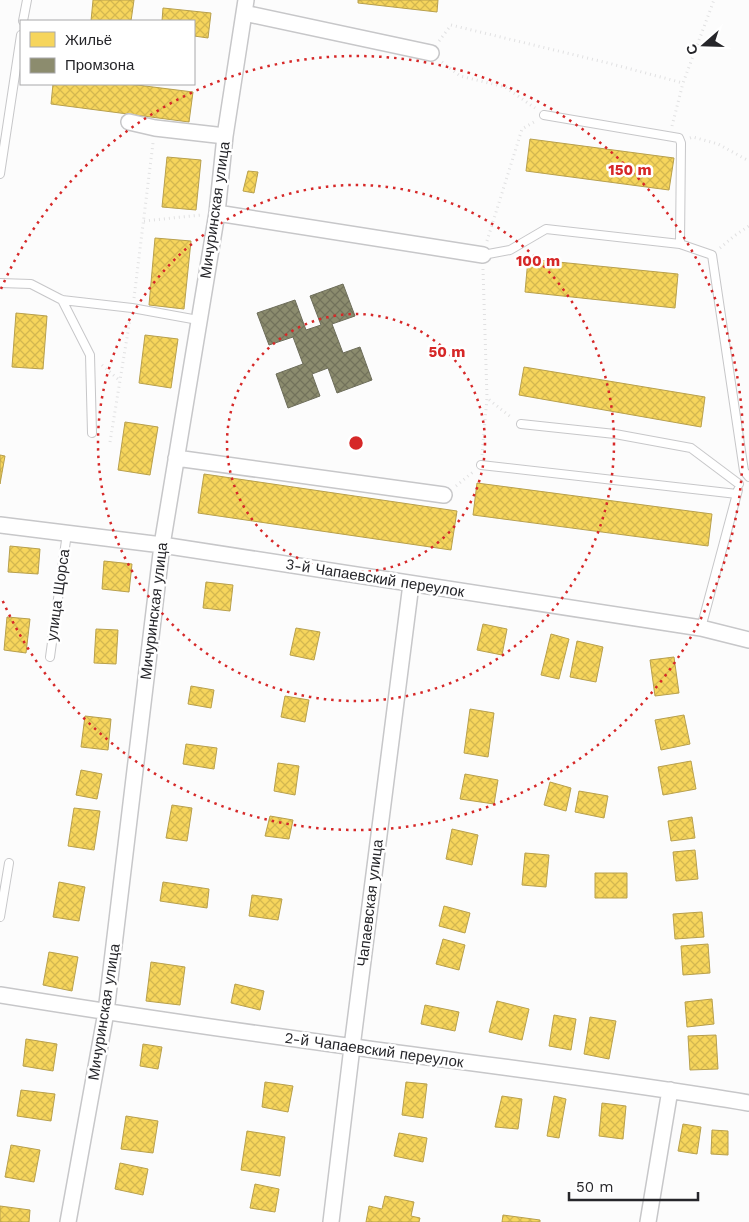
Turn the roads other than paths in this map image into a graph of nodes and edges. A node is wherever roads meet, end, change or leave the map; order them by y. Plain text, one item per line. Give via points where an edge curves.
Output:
1 (26, 0) edge
2 (245, 6) edge
3 (23, 20) edge
4 (20, 42) edge
5 (431, 53) road end
6 (544, 115) road end
7 (129, 122) dead end
8 (225, 136) junction
9 (0, 174) edge
10 (217, 213) junction
11 (680, 244) junction
12 (482, 255) joint
13 (0, 283) edge
14 (62, 300) junction
15 (198, 320) junction
16 (521, 424) road end
17 (92, 433) dead end
18 (176, 458) junction
19 (481, 465) road end
20 (747, 474) edge
21 (739, 484) junction
22 (737, 494) junction
23 (444, 496) road end
24 (0, 525) edge
25 (67, 533) junction
26 (162, 545) junction
27 (411, 584) junction
28 (701, 628) junction
29 (749, 640) edge
30 (50, 657) dead end
31 (8, 863) dead end
32 (0, 917) edge
33 (0, 995) edge
34 (106, 1012) junction
35 (352, 1047) junction
36 (670, 1090) junction
37 (749, 1103) edge
38 (68, 1222) edge
39 (331, 1222) edge
40 (648, 1222) edge

1 - 3 lane
2 - 5 street
2 - 8 street, Мичуринская улица
4 - 9 lane
6 - 11 lane via 679,138
7 - 8 street
8 - 10 street, Мичуринская улица
10 - 12 street
10 - 15 street, Мичуринская улица
11 - 12 lane via 546,229 510,250
11 - 20 lane via 712,255
13 - 14 lane via 31,284
14 - 15 lane
14 - 17 lane via 90,356
15 - 18 street, Мичуринская улица
16 - 21 lane via 615,434 691,448
18 - 23 street
18 - 26 street, Мичуринская улица
19 - 22 lane
20 - 21 lane
21 - 22 lane
22 - 28 lane
24 - 25 street, 3-й Чапаевский переулок
25 - 26 street, 3-й Чапаевский переулок
25 - 30 lane, улица Щорса
26 - 27 street, 3-й Чапаевский переулок
26 - 34 street, Мичуринская улица
27 - 28 street, 3-й Чапаевский переулок
27 - 35 street, Чапаевская улица
28 - 29 street, 3-й Чапаевский переулок
31 - 32 lane
33 - 34 street, 2-й Чапаевский переулок
34 - 35 street, 2-й Чапаевский переулок
34 - 38 street, Мичуринская улица
35 - 36 street, 2-й Чапаевский переулок
35 - 39 street, Чапаевская улица
36 - 37 street, 2-й Чапаевский переулок
36 - 40 street

